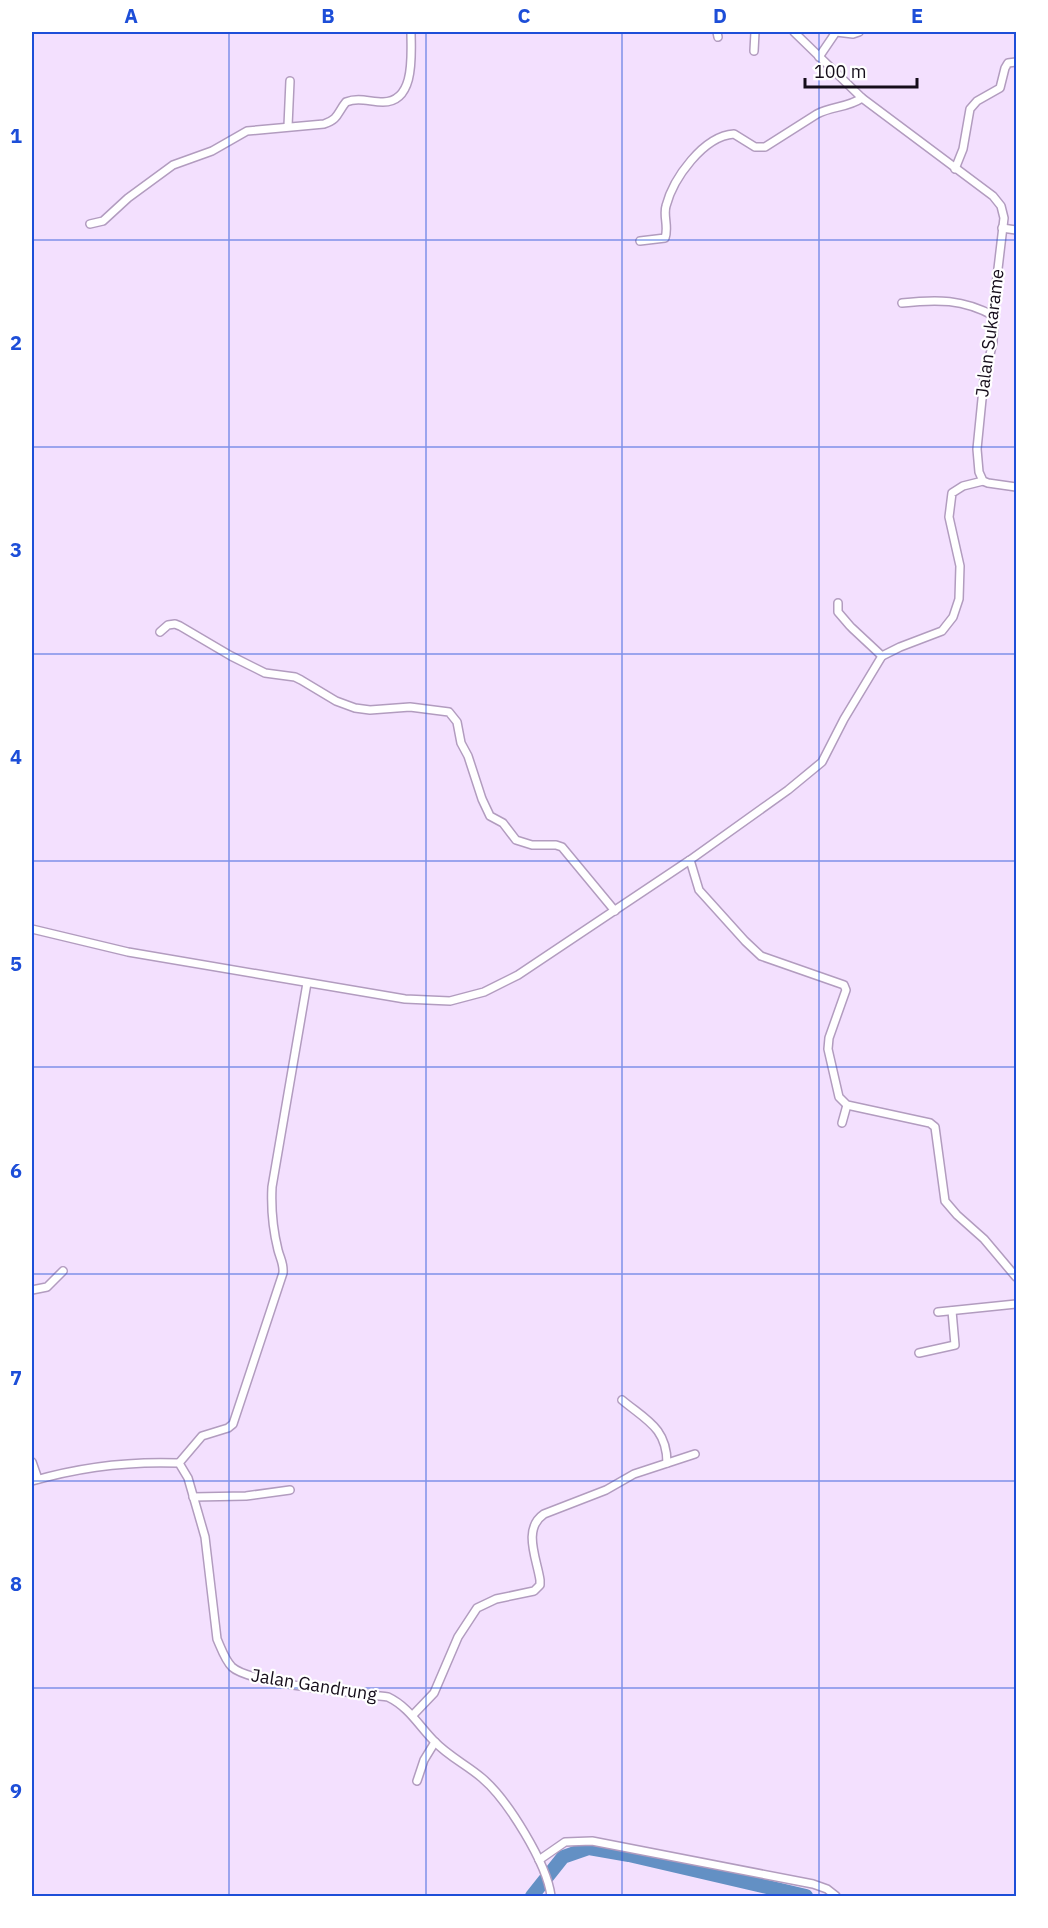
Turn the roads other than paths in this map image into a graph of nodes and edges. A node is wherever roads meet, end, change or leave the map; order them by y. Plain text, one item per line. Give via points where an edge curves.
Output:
1 (411, 32) edge
2 (755, 32) edge
3 (794, 32) edge
4 (859, 32) edge
5 (754, 51) dead end
6 (819, 57) junction
7 (1017, 62) edge
8 (290, 81) dead end
9 (862, 98) junction
10 (288, 122) junction
11 (955, 169) junction
12 (90, 224) dead end
13 (1002, 228) junction
14 (1017, 230) edge
15 (640, 242) dead end
16 (903, 303) dead end
17 (994, 316) junction
18 (983, 481) junction
19 (1017, 487) edge
20 (838, 603) dead end
21 (160, 633) dead end
22 (882, 656) junction
23 (690, 860) junction
24 (615, 911) junction
25 (32, 929) edge
26 (307, 983) junction
27 (847, 1105) junction
28 (842, 1123) dead end
29 (63, 1271) dead end
30 (1017, 1277) edge
31 (32, 1290) edge
32 (1017, 1304) edge
33 (952, 1311) junction
34 (938, 1312) dead end
35 (919, 1353) dead end
36 (622, 1400) dead end
37 (695, 1454) dead end
38 (32, 1462) edge
39 (179, 1463) junction
40 (667, 1463) junction
41 (35, 1480) edge
42 (290, 1490) dead end
43 (193, 1497) junction
44 (412, 1715) junction
45 (435, 1742) junction
46 (417, 1781) dead end
47 (540, 1863) junction
48 (551, 1896) edge
49 (836, 1896) edge

1 - 10 street via 410,70 397,98 384,102 354,99 346,102 333,122 324,124
2 - 5 street
3 - 6 street, Jalan Sukarame
4 - 6 street via 836,32
6 - 9 street, Jalan Sukarame
7 - 11 street via 1008,63 1000,88 970,109
8 - 10 street
9 - 11 street, Jalan Sukarame
9 - 15 street via 852,105 824,110 765,147 755,147 734,134 708,144 676,183 666,207 665,238
10 - 12 street via 247,131 173,165 103,221
11 - 13 street, Jalan Sukarame via 996,198 1003,211
13 - 14 street
13 - 17 street, Jalan Sukarame
16 - 17 street via 961,302
17 - 18 street, Jalan Sukarame via 977,448
18 - 19 street
18 - 22 street via 956,489 950,502 949,517 960,566 959,599 953,617 942,631
20 - 22 street via 838,612
21 - 24 street via 168,625 180,626 265,673 295,677 355,708 410,707 449,712 457,722 460,743 490,816 505,825 516,840 562,847
22 - 23 street via 822,762
23 - 24 street
23 - 27 street via 699,890 761,956 844,985 846,990 828,1049 838,1097
24 - 26 street via 518,975 484,992 450,1001 405,999
25 - 26 street via 128,952
26 - 39 street via 272,1187 272,1209 284,1273 233,1424 202,1436
27 - 28 street
27 - 30 street via 935,1127 945,1201
29 - 31 street via 47,1287
32 - 33 street
33 - 34 street
33 - 35 street via 955,1345
36 - 40 street via 662,1434
37 - 40 street
38 - 41 street
39 - 41 street via 124,1463
39 - 43 street, Jalan Gandrung
40 - 44 street via 538,1518 532,1532 540,1585 534,1591 496,1599 477,1608 458,1637 434,1693
42 - 43 street
43 - 44 street, Jalan Gandrung via 205,1538 217,1638 232,1667 256,1679 388,1697
44 - 45 street, Jalan Gandrung
45 - 46 street
45 - 47 street, Jalan Gandrung via 483,1778 520,1827
47 - 48 street, Jalan Gandrung
47 - 49 street via 565,1842 592,1840 813,1884

